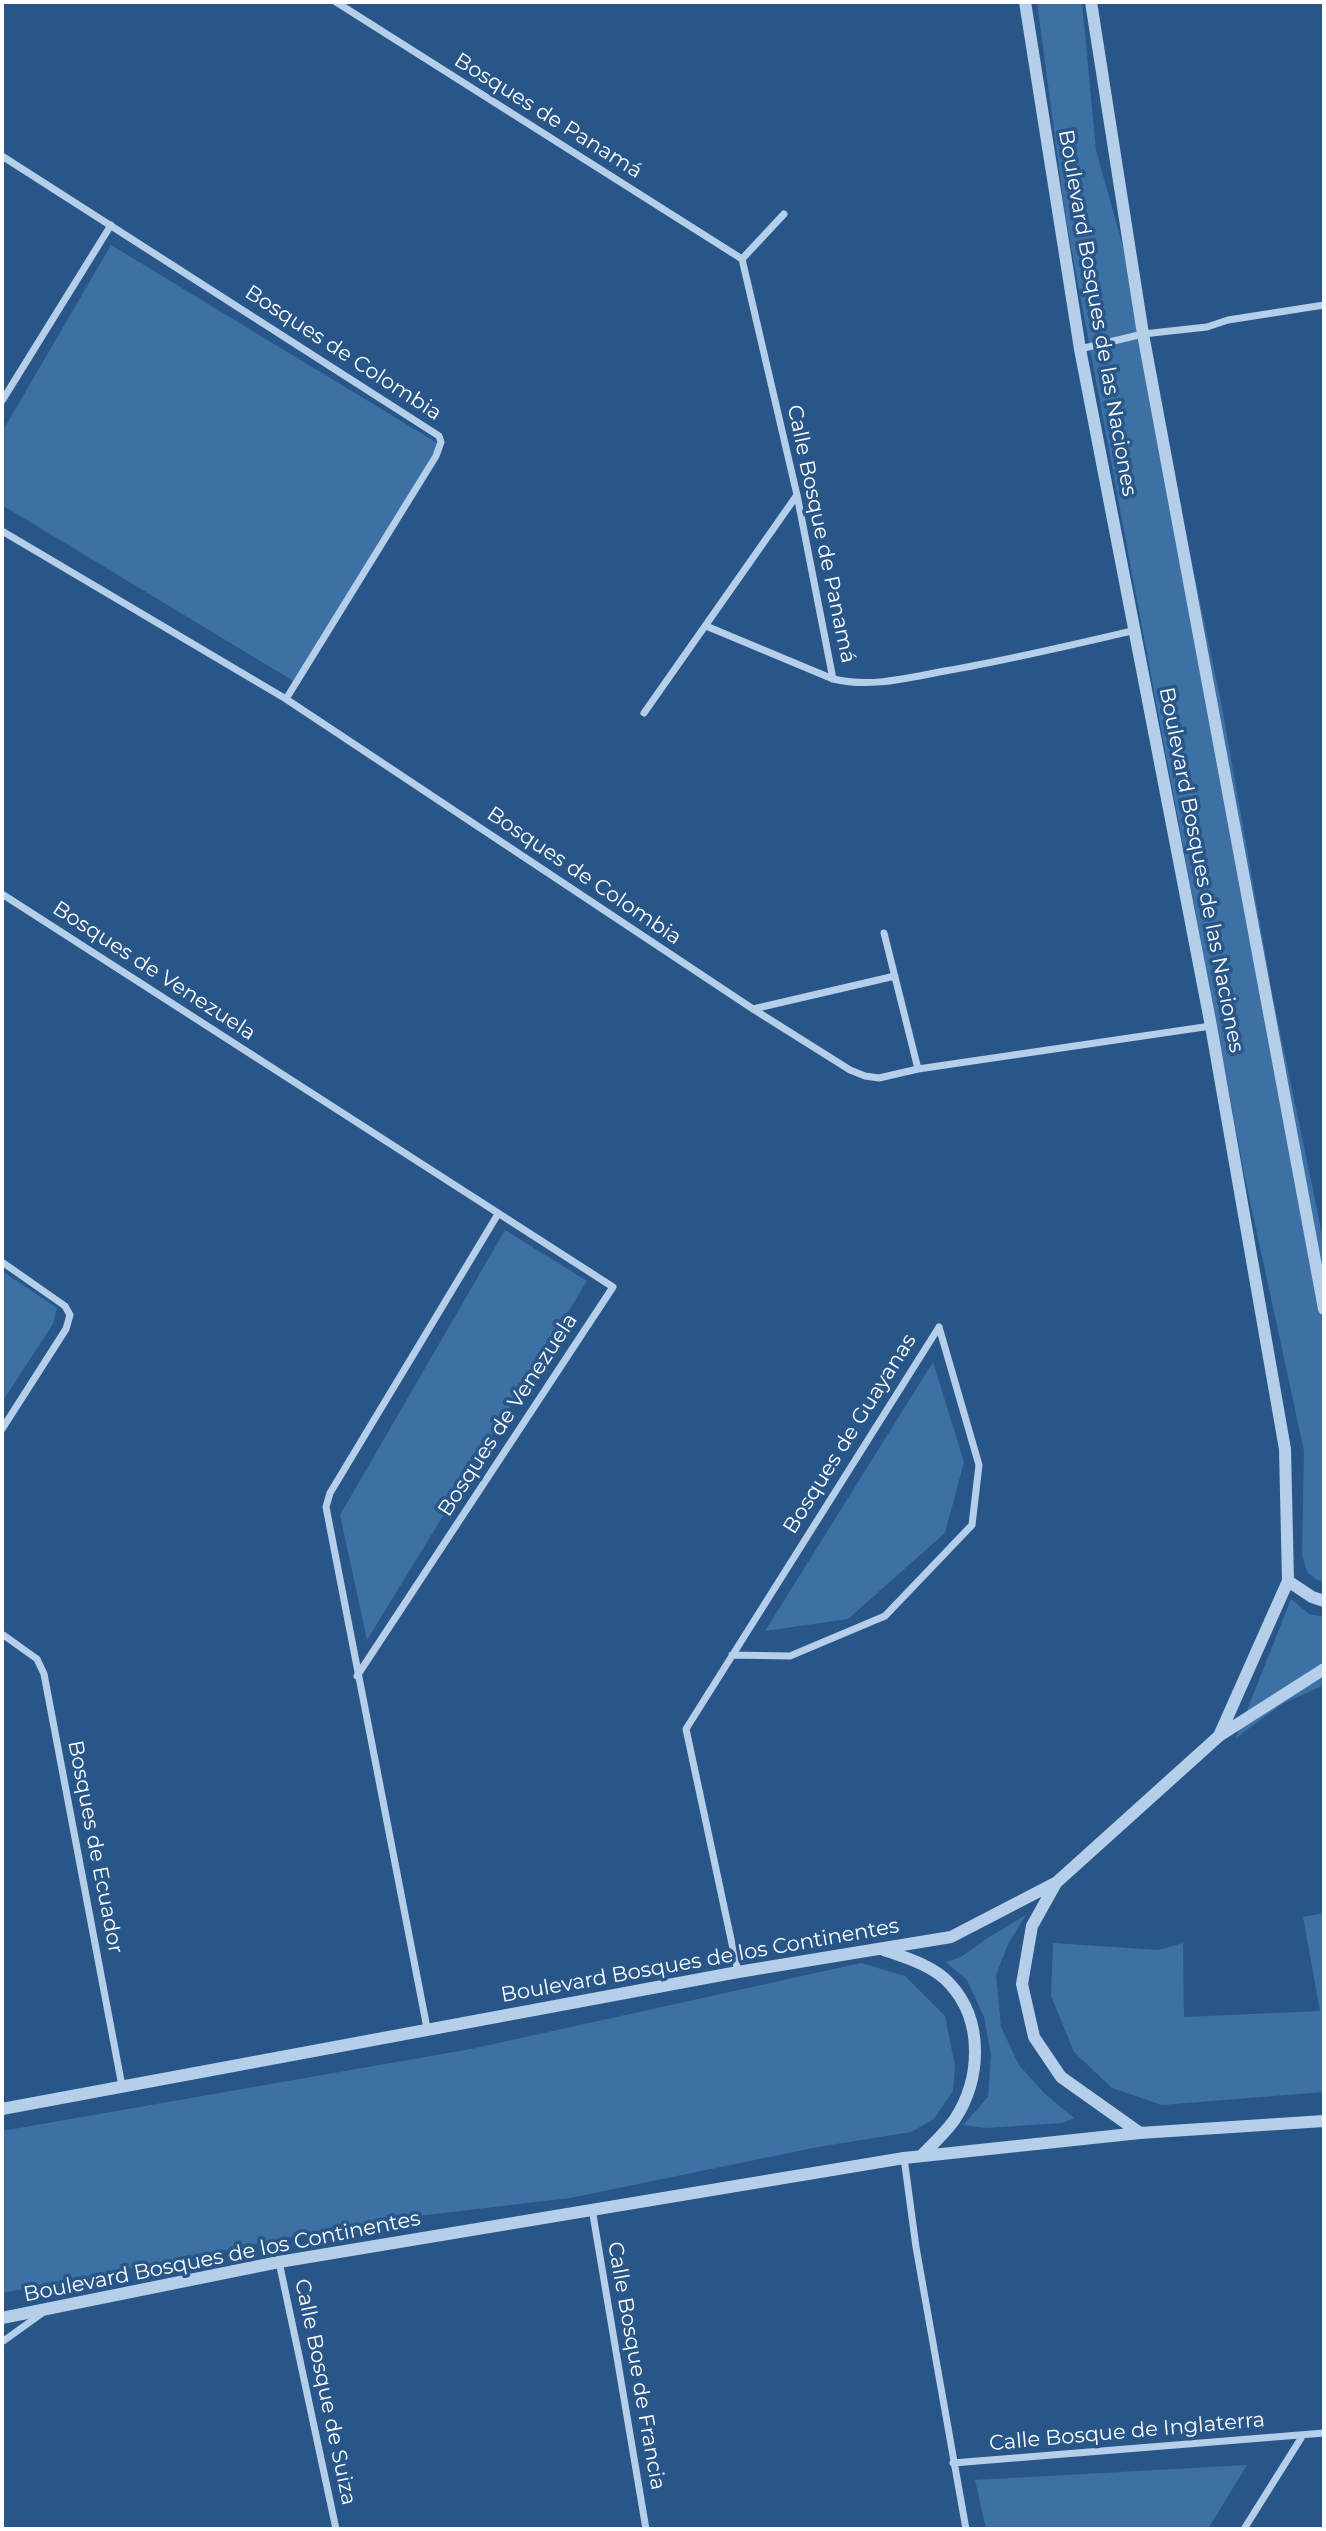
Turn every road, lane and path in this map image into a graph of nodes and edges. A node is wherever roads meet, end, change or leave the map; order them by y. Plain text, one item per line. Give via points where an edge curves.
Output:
1 (336, 2) edge
2 (1025, 2) edge
3 (1091, 2) edge
4 (2, 156) edge
5 (784, 214) dead end
6 (111, 225) junction
7 (741, 259) junction
8 (1324, 305) edge
9 (1143, 334) junction
10 (1080, 349) junction
11 (2, 401) edge
12 (797, 495) junction
13 (2, 531) edge
14 (706, 626) junction
15 (1136, 630) junction
16 (833, 679) junction
17 (286, 699) junction
18 (644, 713) dead end
19 (2, 894) edge
20 (884, 933) dead end
21 (895, 976) junction
22 (753, 1009) junction
23 (1211, 1026) junction
24 (918, 1069) junction
25 (498, 1214) junction
26 (2, 1262) edge
27 (1324, 1309) edge
28 (2, 1429) edge
29 (1288, 1581) junction
30 (1324, 1601) edge
31 (2, 1634) edge
32 (732, 1655) junction
33 (1324, 1669) edge
34 (358, 1676) junction
35 (1219, 1735) junction
36 (1057, 1882) junction
37 (882, 1949) junction
38 (738, 1972) junction
39 (427, 2028) junction
40 (122, 2085) junction
41 (2, 2109) edge
42 (1324, 2121) edge
43 (1140, 2133) junction
44 (922, 2155) junction
45 (904, 2158) junction
46 (593, 2209) junction
47 (279, 2262) junction
48 (46, 2310) junction
49 (2, 2318) edge
50 (2, 2342) edge
51 (1324, 2433) edge
52 (1303, 2435) junction
53 (953, 2463) junction
54 (336, 2529) edge
55 (646, 2529) edge
56 (966, 2529) edge
57 (1244, 2529) edge

1 - 7 street, Bosques de Panamá
2 - 10 street, Boulevard Bosques de las Naciones
3 - 9 street, Boulevard Bosques de las Naciones
4 - 6 street, Bosques de Colombia
5 - 7 street
6 - 11 street
6 - 17 street, Bosques de Colombia via 439,436 436,456
7 - 12 street, Calle Bosque de Panamá
8 - 9 street
9 - 10 street
9 - 27 street, Boulevard Bosques de las Naciones
10 - 15 street, Boulevard Bosques de las Naciones
12 - 14 street
12 - 16 street, Calle Bosque de Panamá
13 - 17 street, Bosques de Colombia
14 - 16 street
14 - 18 street
15 - 16 street, Calle Bosque de Panamá via 876,683
15 - 23 street, Boulevard Bosques de las Naciones
17 - 22 street, Bosques de Colombia
19 - 25 street, Bosques de Venezuela
20 - 21 street
21 - 22 street
21 - 24 street
22 - 24 street, Bosques de Colombia via 865,1076 879,1078
23 - 24 street
23 - 29 street, Boulevard Bosques de las Naciones via 1286,1449
25 - 34 street via 328,1500
25 - 34 street, Bosques de Venezuela via 613,1287
26 - 28 street via 65,1306 70,1315 66,1329
29 - 30 street
29 - 35 street, Boulevard Bosques de las Naciones
31 - 40 street, Bosques de Ecuador via 37,1659 44,1674
32 - 32 street, Bosques de Guayanas via 916,1363 939,1327 979,1465 972,1525 885,1616 789,1656
32 - 38 street, Bosques de Guayanas via 685,1728
33 - 35 street, Boulevard Bosques de los Continentes
34 - 39 street
35 - 36 street, Boulevard Bosques de los Continentes
36 - 37 street, Boulevard Bosques de los Continentes via 951,1937
36 - 43 street via 1032,1926 1022,1984 1034,2037 1061,2077
37 - 38 street, Boulevard Bosques de los Continentes
37 - 44 street via 922,1964 950,1983 970,2013 976,2050 971,2085 955,2120
38 - 39 street, Boulevard Bosques de los Continentes
39 - 40 street, Boulevard Bosques de los Continentes
40 - 41 street, Boulevard Bosques de los Continentes
42 - 43 street, Boulevard Bosques de los Continentes
43 - 44 street, Boulevard Bosques de los Continentes
44 - 45 street, Boulevard Bosques de los Continentes
45 - 46 street, Boulevard Bosques de los Continentes
45 - 53 street
46 - 47 street, Boulevard Bosques de los Continentes
46 - 55 street, Calle Bosque de Francia
47 - 48 street, Boulevard Bosques de los Continentes
47 - 54 street, Calle Bosque de Suiza
48 - 49 street, Boulevard Bosques de los Continentes
48 - 50 street
51 - 52 street, Calle Bosque de Inglaterra
52 - 53 street, Calle Bosque de Inglaterra
52 - 57 street
53 - 56 street

